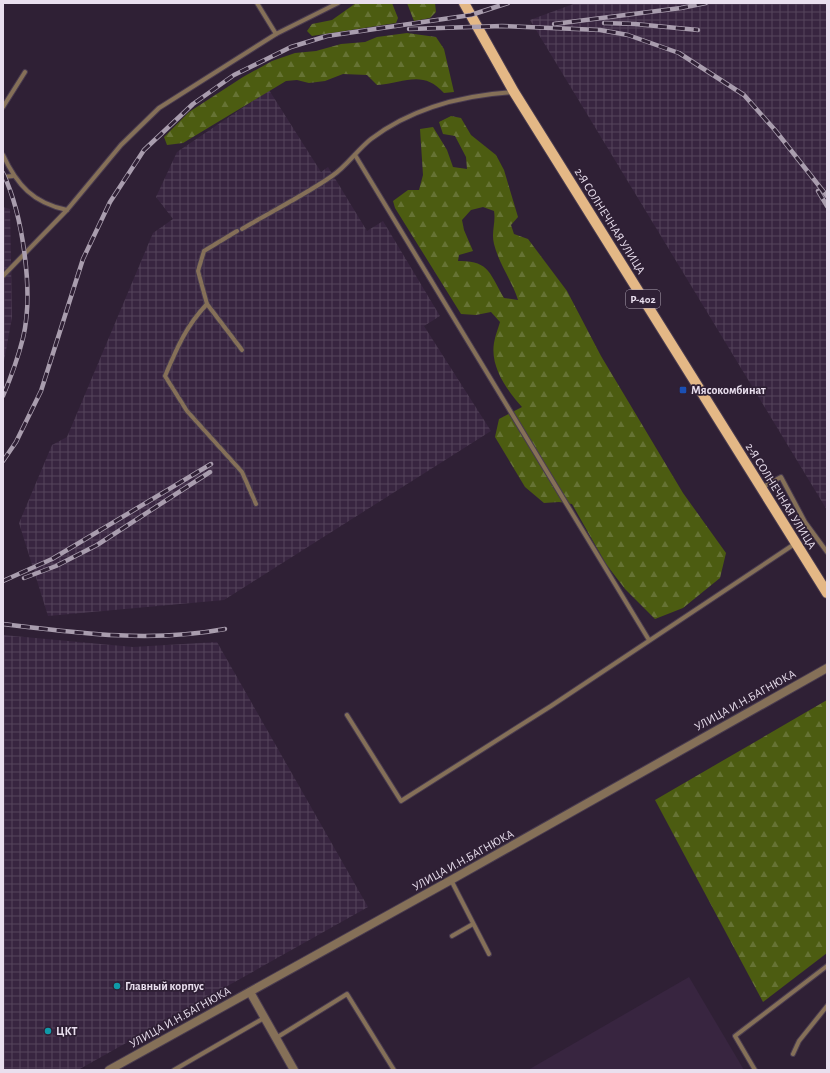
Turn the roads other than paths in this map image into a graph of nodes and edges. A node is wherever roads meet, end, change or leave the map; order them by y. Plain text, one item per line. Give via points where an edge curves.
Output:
1 (258, 3) edge
2 (338, 3) edge
3 (464, 3) edge
4 (276, 34) junction
5 (25, 72) dead end
6 (514, 92) junction
7 (3, 107) edge
8 (3, 155) edge
9 (356, 155) junction
10 (13, 176) junction
11 (3, 177) edge
12 (67, 210) junction
13 (242, 228) dead end
14 (237, 231) dead end
15 (3, 276) edge
16 (207, 304) junction
17 (242, 350) dead end
18 (760, 488) junction
19 (256, 504) dead end
20 (796, 542) junction
21 (827, 552) edge
22 (827, 593) edge
23 (649, 640) junction
24 (827, 668) edge
25 (347, 715) dead end
26 (451, 880) junction
27 (473, 924) junction
28 (452, 936) dead end
29 (489, 954) dead end
30 (827, 966) edge
31 (250, 992) junction
32 (827, 1006) edge
33 (264, 1018) junction
34 (275, 1038) junction
35 (793, 1054) dead end
36 (109, 1070) edge
37 (174, 1070) edge
38 (294, 1070) edge
39 (394, 1070) edge
40 (755, 1070) edge

1 - 4 lane
2 - 4 lane
3 - 6 main road, 2-Я СОЛНЕЧНАЯ УЛИЦА / Р-402
4 - 12 lane via 159,108 121,145
5 - 7 lane
6 - 9 lane via 476,95 445,102 411,115 381,132
6 - 18 main road, 2-Я СОЛНЕЧНАЯ УЛИЦА / Р-402
8 - 10 lane
9 - 13 lane via 332,176
9 - 23 lane
10 - 11 lane
10 - 12 lane via 38,199 50,206
12 - 15 lane
14 - 16 lane via 204,250 198,271
16 - 17 lane
16 - 19 lane via 193,319 165,376 187,410 242,472
18 - 20 main road, 2-Я СОЛНЕЧНАЯ УЛИЦА / Р-402
18 - 21 lane via 781,477 805,522
20 - 22 main road, 2-Я СОЛНЕЧНАЯ УЛИЦА / Р-402
20 - 23 lane
23 - 25 lane via 401,801
24 - 26 street, УЛИЦА И.Н.БАГНЮКА
26 - 27 lane
26 - 31 street, УЛИЦА И.Н.БАГНЮКА
27 - 28 lane
27 - 29 lane
30 - 40 lane via 735,1036
31 - 33 street
31 - 36 street, УЛИЦА И.Н.БАГНЮКА
32 - 35 lane via 799,1041
33 - 34 street
33 - 37 lane
34 - 38 street
34 - 39 lane via 347,994

